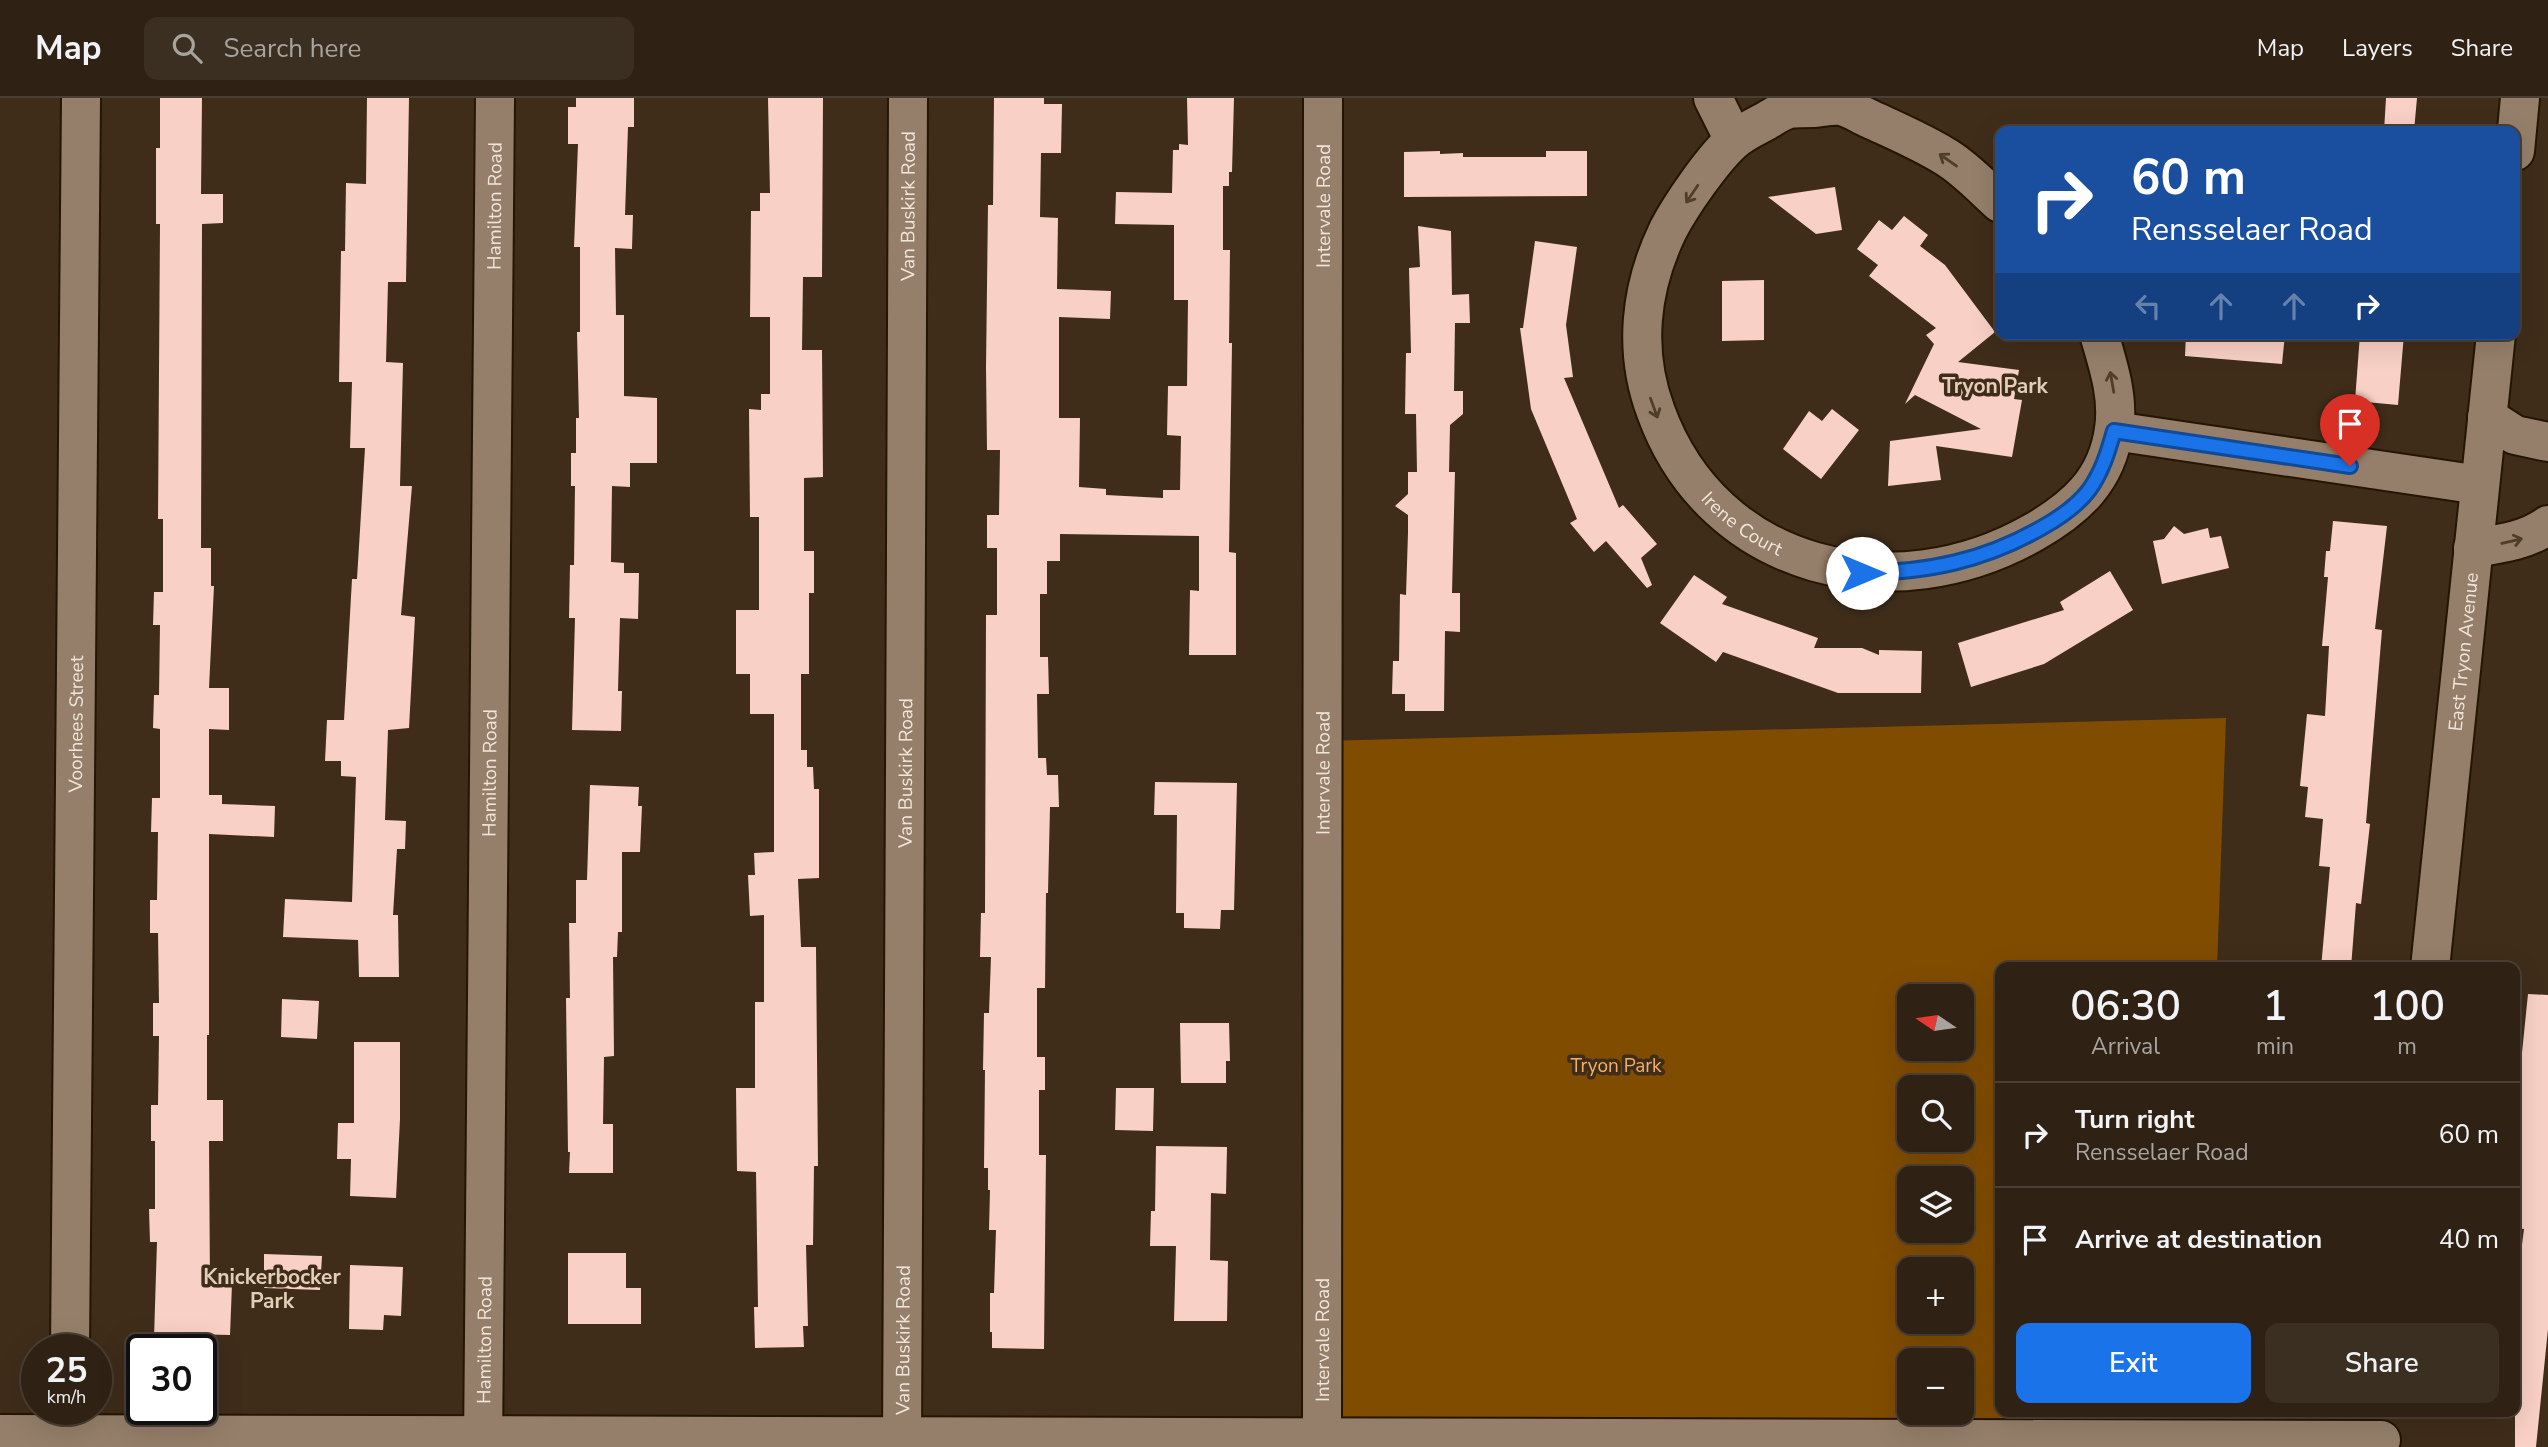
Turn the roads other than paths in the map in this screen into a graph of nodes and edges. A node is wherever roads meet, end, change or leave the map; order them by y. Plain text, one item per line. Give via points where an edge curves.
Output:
1 (81, 98) edge
2 (495, 98) edge
3 (908, 98) edge
4 (1322, 98) edge
5 (1713, 98) edge
6 (2520, 98) edge
7 (2517, 126) edge
8 (1734, 140) junction
9 (1995, 199) edge
10 (2101, 340) edge
11 (2495, 340) edge
12 (2487, 417) junction
13 (2114, 431) junction
14 (2548, 442) edge
15 (2480, 485) junction
16 (2548, 525) edge
17 (2473, 548) junction
18 (2431, 962) edge
19 (70, 1334) edge
20 (69, 1430) edge
21 (2382, 1433) edge
22 (0, 1434) edge
23 (483, 1442) edge
24 (902, 1442) edge
25 (1322, 1443) edge
26 (1721, 1443) edge

1 - 19 street, Voorhees Street
2 - 23 street, Hamilton Road
3 - 24 street, Van Buskirk Road
4 - 25 street, Intervale Road
5 - 8 street
6 - 7 street
9 -> 8 street, Irene Court via 1949,158 1841,106 1786,109
8 -> 13 street, Irene Court via 1670,227 1653,265 1642,310 1641,352 1648,393 1664,436 1692,480 1728,517 1771,545 1815,563 1862,573 1902,572 1967,561 2017,542 2063,516 2088,492 2105,462
13 -> 10 street, Irene Court via 2116,406
11 - 12 street, East Tryon Avenue
12 - 14 street via 2515,435
12 - 15 street, East Tryon Avenue
13 - 15 street
15 - 17 street, East Tryon Avenue
17 -> 16 street via 2515,541
17 - 18 street, East Tryon Avenue
20 - 22 street
20 - 23 street
21 - 26 street
23 - 24 street
24 - 25 street
25 - 26 street

